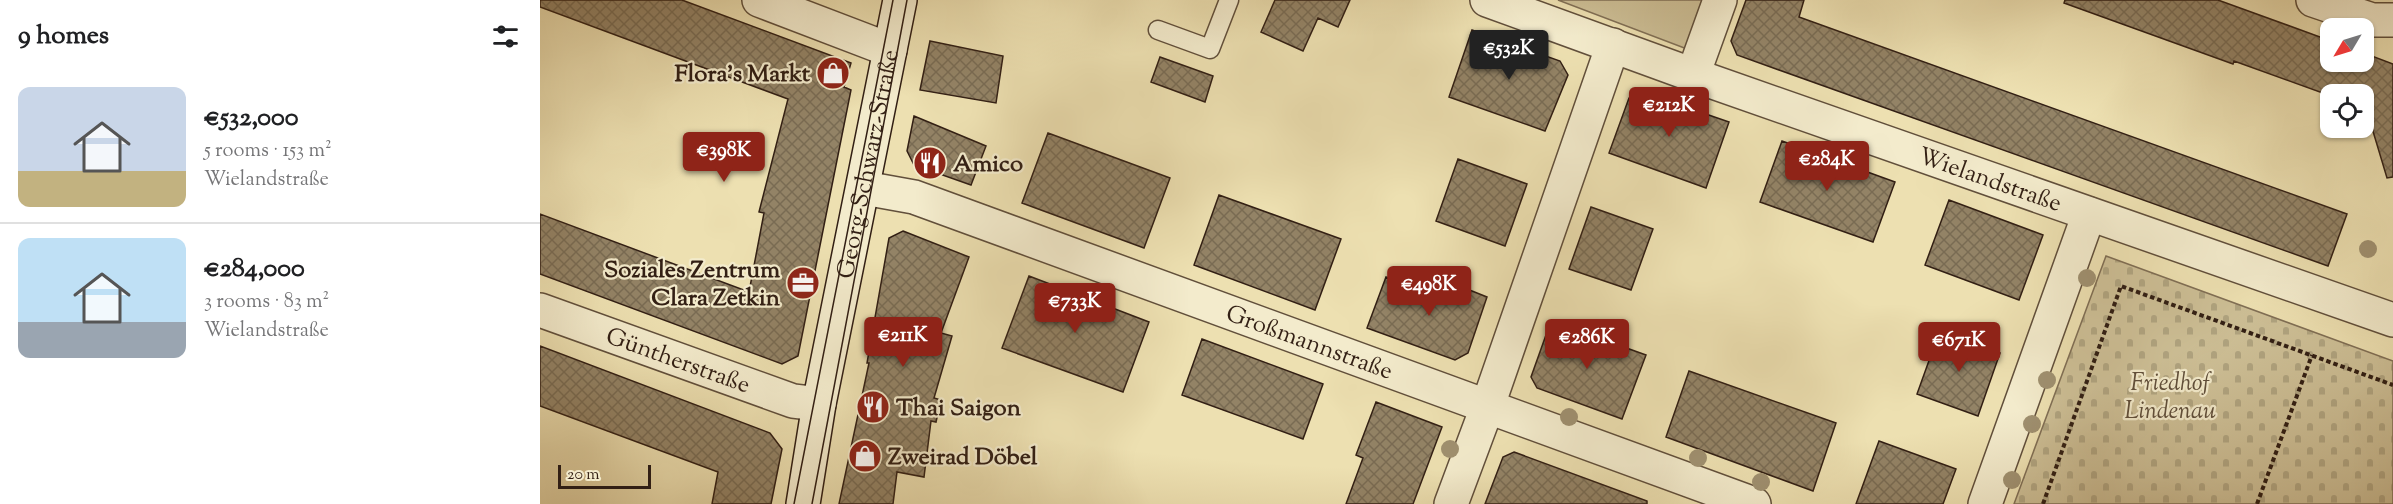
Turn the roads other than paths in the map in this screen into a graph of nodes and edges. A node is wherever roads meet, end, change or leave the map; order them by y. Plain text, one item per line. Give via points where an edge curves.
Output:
1 (759, 0) edge
2 (900, 0) edge
3 (1229, 0) edge
4 (1487, 0) edge
5 (1720, 0) edge
6 (2313, 0) edge
7 (2393, 20) edge
8 (1158, 30) dead end
9 (1613, 45) junction
10 (890, 51) junction
11 (1693, 75) junction
12 (864, 188) junction
13 (2089, 213) junction
14 (540, 310) edge
15 (2393, 320) edge
16 (819, 404) junction
17 (1488, 405) junction
18 (803, 504) edge
19 (1451, 504) edge
20 (1755, 504) edge
21 (1985, 504) edge

1 - 10 street
2 - 10 street, Georg-Schwarz-Straße
3 - 8 lane via 1210,49
4 - 9 street, Wielandstraße
5 - 11 street
6 - 7 street via 2372,20
9 - 11 street, Wielandstraße
9 - 17 street
10 - 12 street, Georg-Schwarz-Straße
11 - 13 street, Wielandstraße
12 - 16 street, Georg-Schwarz-Straße
12 - 17 street, Großmannstraße via 914,197
13 - 15 street, Wielandstraße
13 - 21 street
14 - 16 street, Güntherstraße via 793,401
16 - 18 street, Georg-Schwarz-Straße
17 - 19 street
17 - 20 street, Großmannstraße

